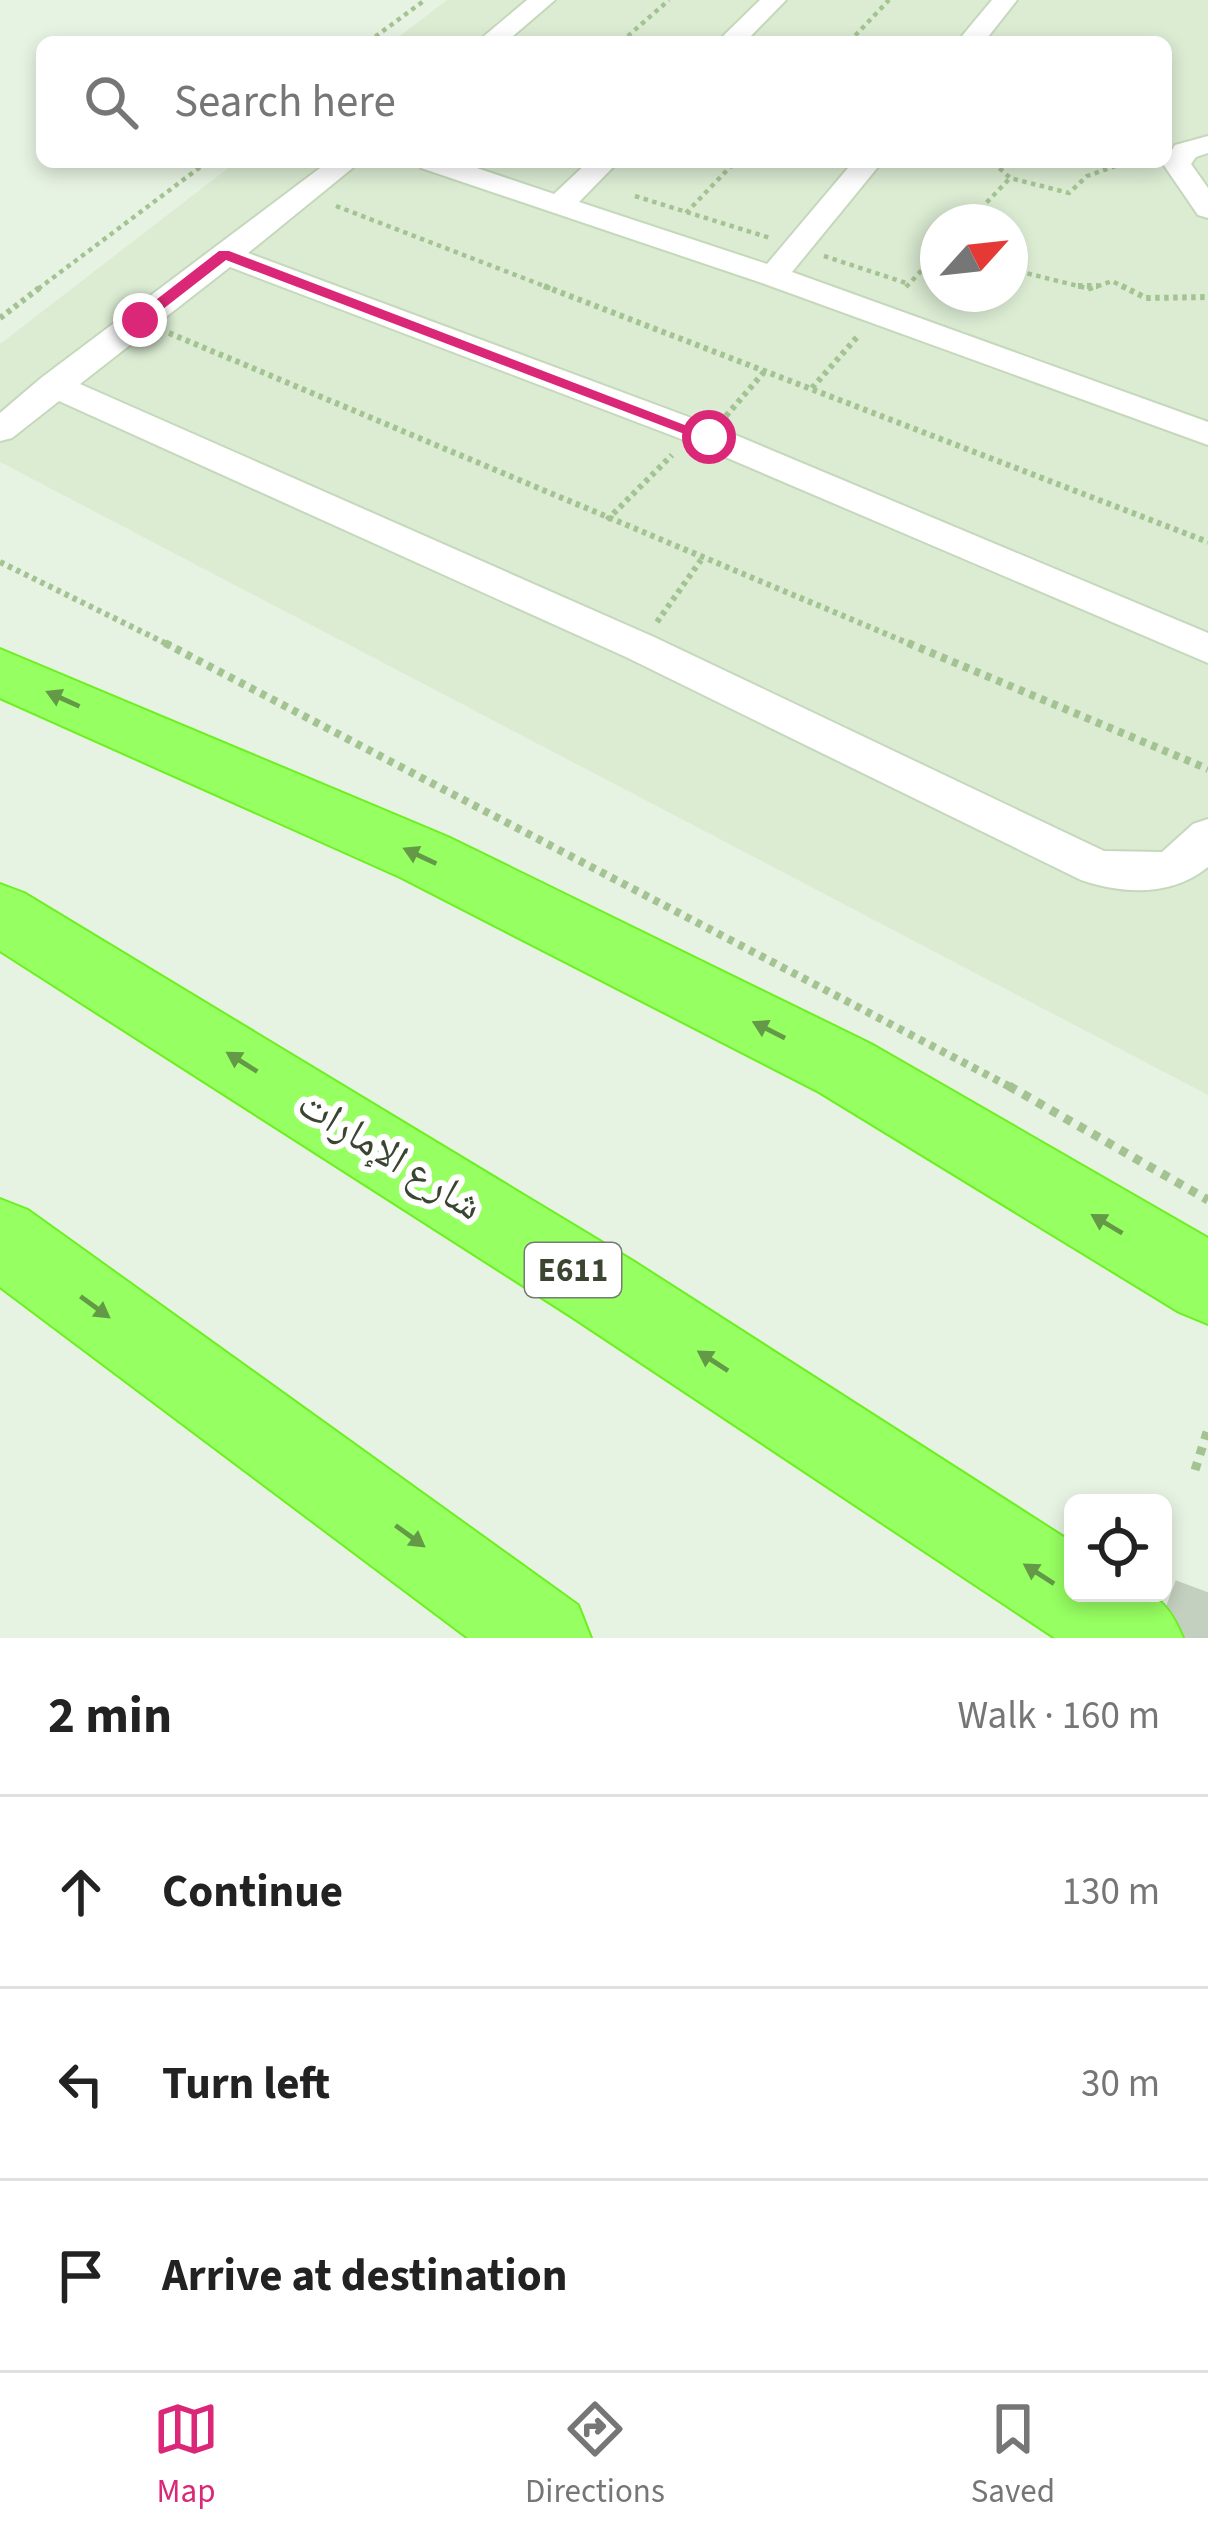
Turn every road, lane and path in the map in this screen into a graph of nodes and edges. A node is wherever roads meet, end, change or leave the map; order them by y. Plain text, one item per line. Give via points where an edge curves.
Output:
1 (424, 0) edge
2 (543, 0) edge
3 (669, 0) edge
4 (774, 0) edge
5 (889, 0) edge
6 (1005, 0) edge
7 (376, 36) edge
8 (498, 36) edge
9 (628, 36) edge
10 (736, 36) edge
11 (855, 36) edge
12 (975, 36) edge
13 (1208, 143) edge
14 (1208, 164) edge
15 (199, 168) edge
16 (338, 168) edge
17 (449, 168) edge
18 (729, 168) edge
19 (863, 168) edge
20 (999, 168) edge
21 (1110, 168) edge
22 (594, 171) edge
23 (1010, 178) junction
24 (306, 194) junction
25 (1203, 202) edge
26 (985, 204) edge
27 (559, 205) junction
28 (688, 212) junction
29 (663, 238) junction
30 (798, 248) junction
31 (224, 254) junction
32 (920, 272) edge
33 (1028, 274) edge
34 (773, 276) junction
35 (909, 284) junction
36 (1208, 297) edge
37 (879, 313) junction
38 (0, 318) edge
39 (140, 320) junction
40 (764, 372) junction
41 (53, 385) junction
42 (812, 388) junction
43 (0, 430) edge
44 (1208, 434) edge
45 (701, 435) junction
46 (607, 520) junction
47 (1208, 542) edge
48 (701, 560) junction
49 (0, 562) edge
50 (640, 647) junction
51 (1208, 649) edge
52 (0, 672) edge
53 (1208, 769) edge
54 (1208, 819) edge
55 (1208, 836) edge
56 (1052, 841) junction
57 (0, 914) edge
58 (1208, 1201) edge
59 (0, 1238) edge
60 (1208, 1283) edge
61 (1208, 1429) edge
62 (1195, 1471) dead end
63 (545, 1638) edge
64 (1137, 1638) edge

1 - 7 path
2 - 8 street
3 - 9 path
4 - 10 street
5 - 11 path
6 - 12 street
13 - 25 street via 1185,151 1178,164
14 - 25 street
15 - 38 path
16 - 24 street
17 - 27 street
18 - 28 path
19 - 30 street
20 - 23 path
21 - 23 path via 1069,193
22 - 27 street
22 - 28 path
23 - 26 path
24 - 31 street
24 - 40 path
27 - 29 street
28 - 29 path
28 - 30 path
29 - 34 street
30 - 34 street
30 - 35 path
31 - 39 street
31 - 45 street
32 - 35 path
33 - 36 path via 1090,290 1112,281 1146,298
34 - 37 street
35 - 37 path
37 - 42 path
37 - 44 street
39 - 41 street
39 - 46 path
40 - 42 path
40 - 45 path
41 - 43 street
41 - 50 street
42 - 47 path
45 - 46 path
45 - 51 street
46 - 48 path
48 - 50 path
48 - 53 path
49 - 58 path via 1025,1095
50 - 56 street
60 -> 52 highway via 845,1068 424,857
54 - 56 street via 1142,847
55 - 56 street via 1189,859 1147,873 1096,867
64 -> 57 highway, شارع الإمارات / E611 via 604,1290
59 -> 63 highway
61 - 62 path

